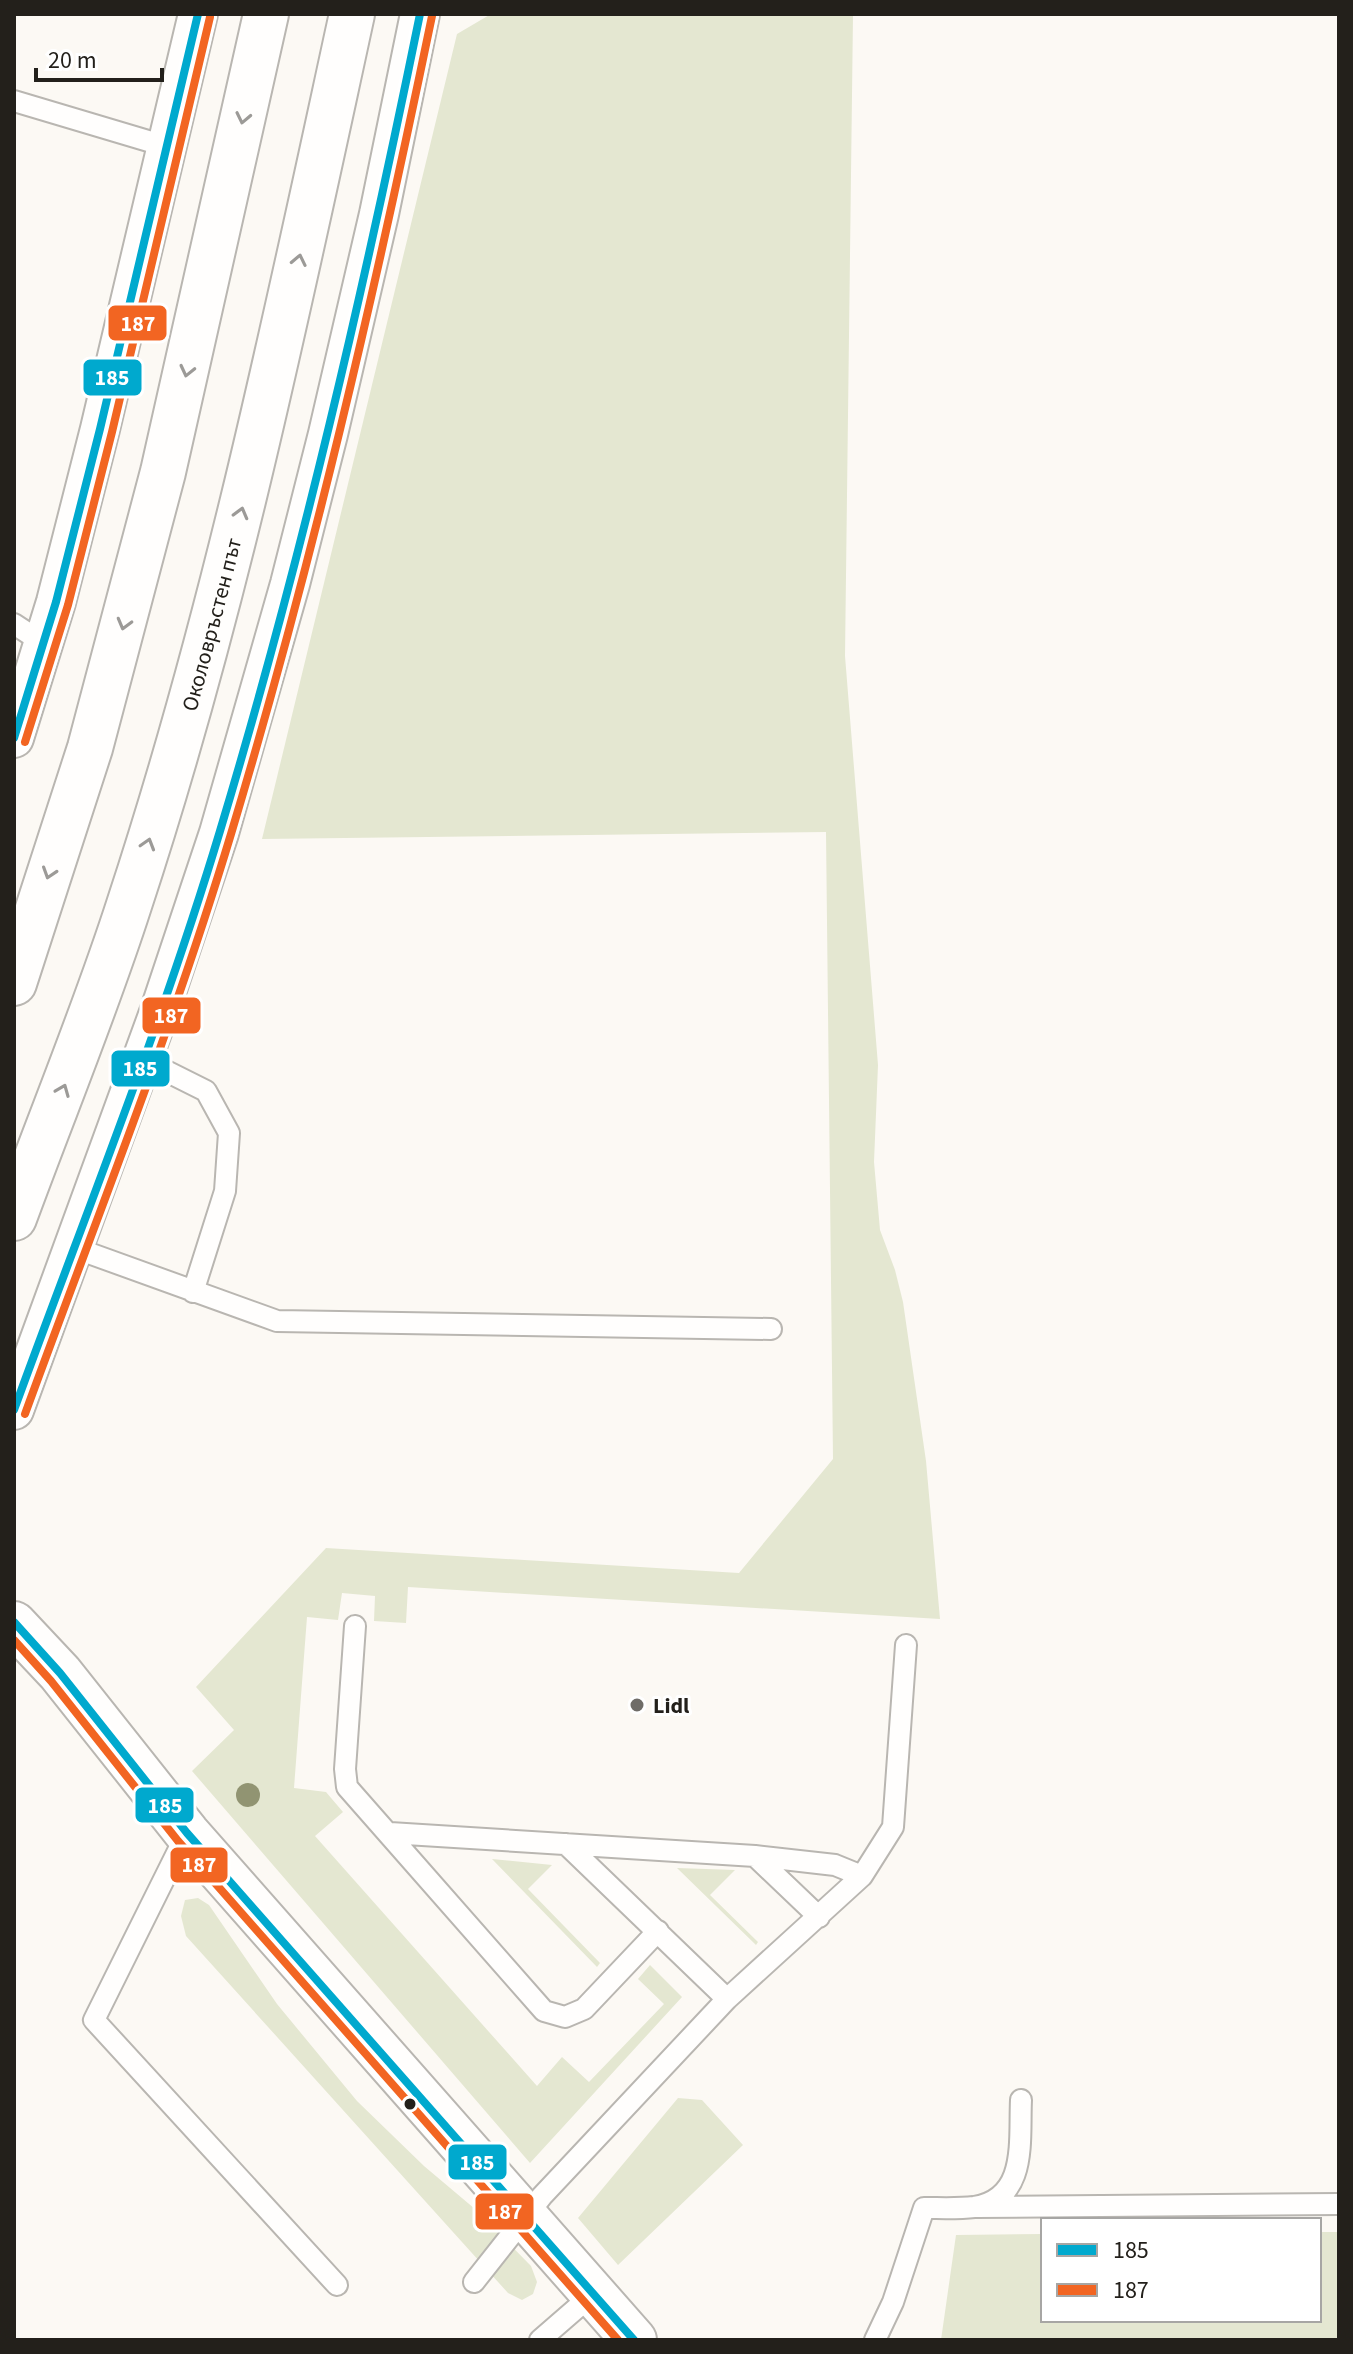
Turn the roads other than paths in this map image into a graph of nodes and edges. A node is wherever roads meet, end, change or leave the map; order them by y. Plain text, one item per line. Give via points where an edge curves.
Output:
1 (198, 14) edge
2 (266, 14) edge
3 (352, 14) edge
4 (420, 14) edge
5 (441, 14) edge
6 (413, 58) junction
7 (14, 101) edge
8 (165, 146) junction
9 (29, 634) edge
10 (14, 735) edge
11 (14, 983) edge
12 (142, 1059) junction
13 (14, 1218) edge
14 (72, 1247) junction
15 (193, 1292) junction
16 (771, 1329) dead end
17 (14, 1410) edge
18 (355, 1626) dead end
19 (14, 1629) edge
20 (906, 1645) dead end
21 (187, 1833) junction
22 (390, 1833) junction
23 (566, 1844) junction
24 (755, 1856) junction
25 (862, 1876) junction
26 (819, 1917) junction
27 (658, 1931) junction
28 (727, 1999) junction
29 (1021, 2100) dead end
30 (1339, 2204) edge
31 (976, 2207) junction
32 (525, 2218) junction
33 (474, 2282) dead end
34 (337, 2285) dead end
35 (593, 2294) junction
36 (540, 2340) edge
37 (634, 2340) edge
38 (875, 2340) edge

1 - 8 street
2 -> 11 main road via 163,472 90,748
13 -> 3 main road, Околовръстен път via 85,1035 177,748 249,486
4 - 6 street
5 - 6 lane
6 - 12 street via 290,584 219,833
7 - 8 lane
8 - 9 street via 100,429
9 - 10 street
12 - 14 street
12 - 15 lane via 206,1091 229,1133 225,1191
14 - 15 lane
14 - 17 street
15 - 16 lane via 277,1321
18 - 22 lane via 347,1787
19 - 21 main road via 60,1673
20 - 25 lane via 893,1827
21 - 32 main road
21 - 34 lane via 94,2020
22 - 23 lane
22 - 27 lane via 544,2011 565,2017 584,2009
23 - 24 lane
23 - 27 lane
24 - 25 lane via 835,1865
24 - 26 lane
25 - 26 lane
26 - 28 lane
27 - 28 lane
28 - 32 lane
29 - 31 lane via 1018,2170 1003,2196
30 - 31 lane
31 - 38 lane via 924,2208
32 - 33 lane
32 - 35 main road
35 - 36 lane
35 - 37 main road

